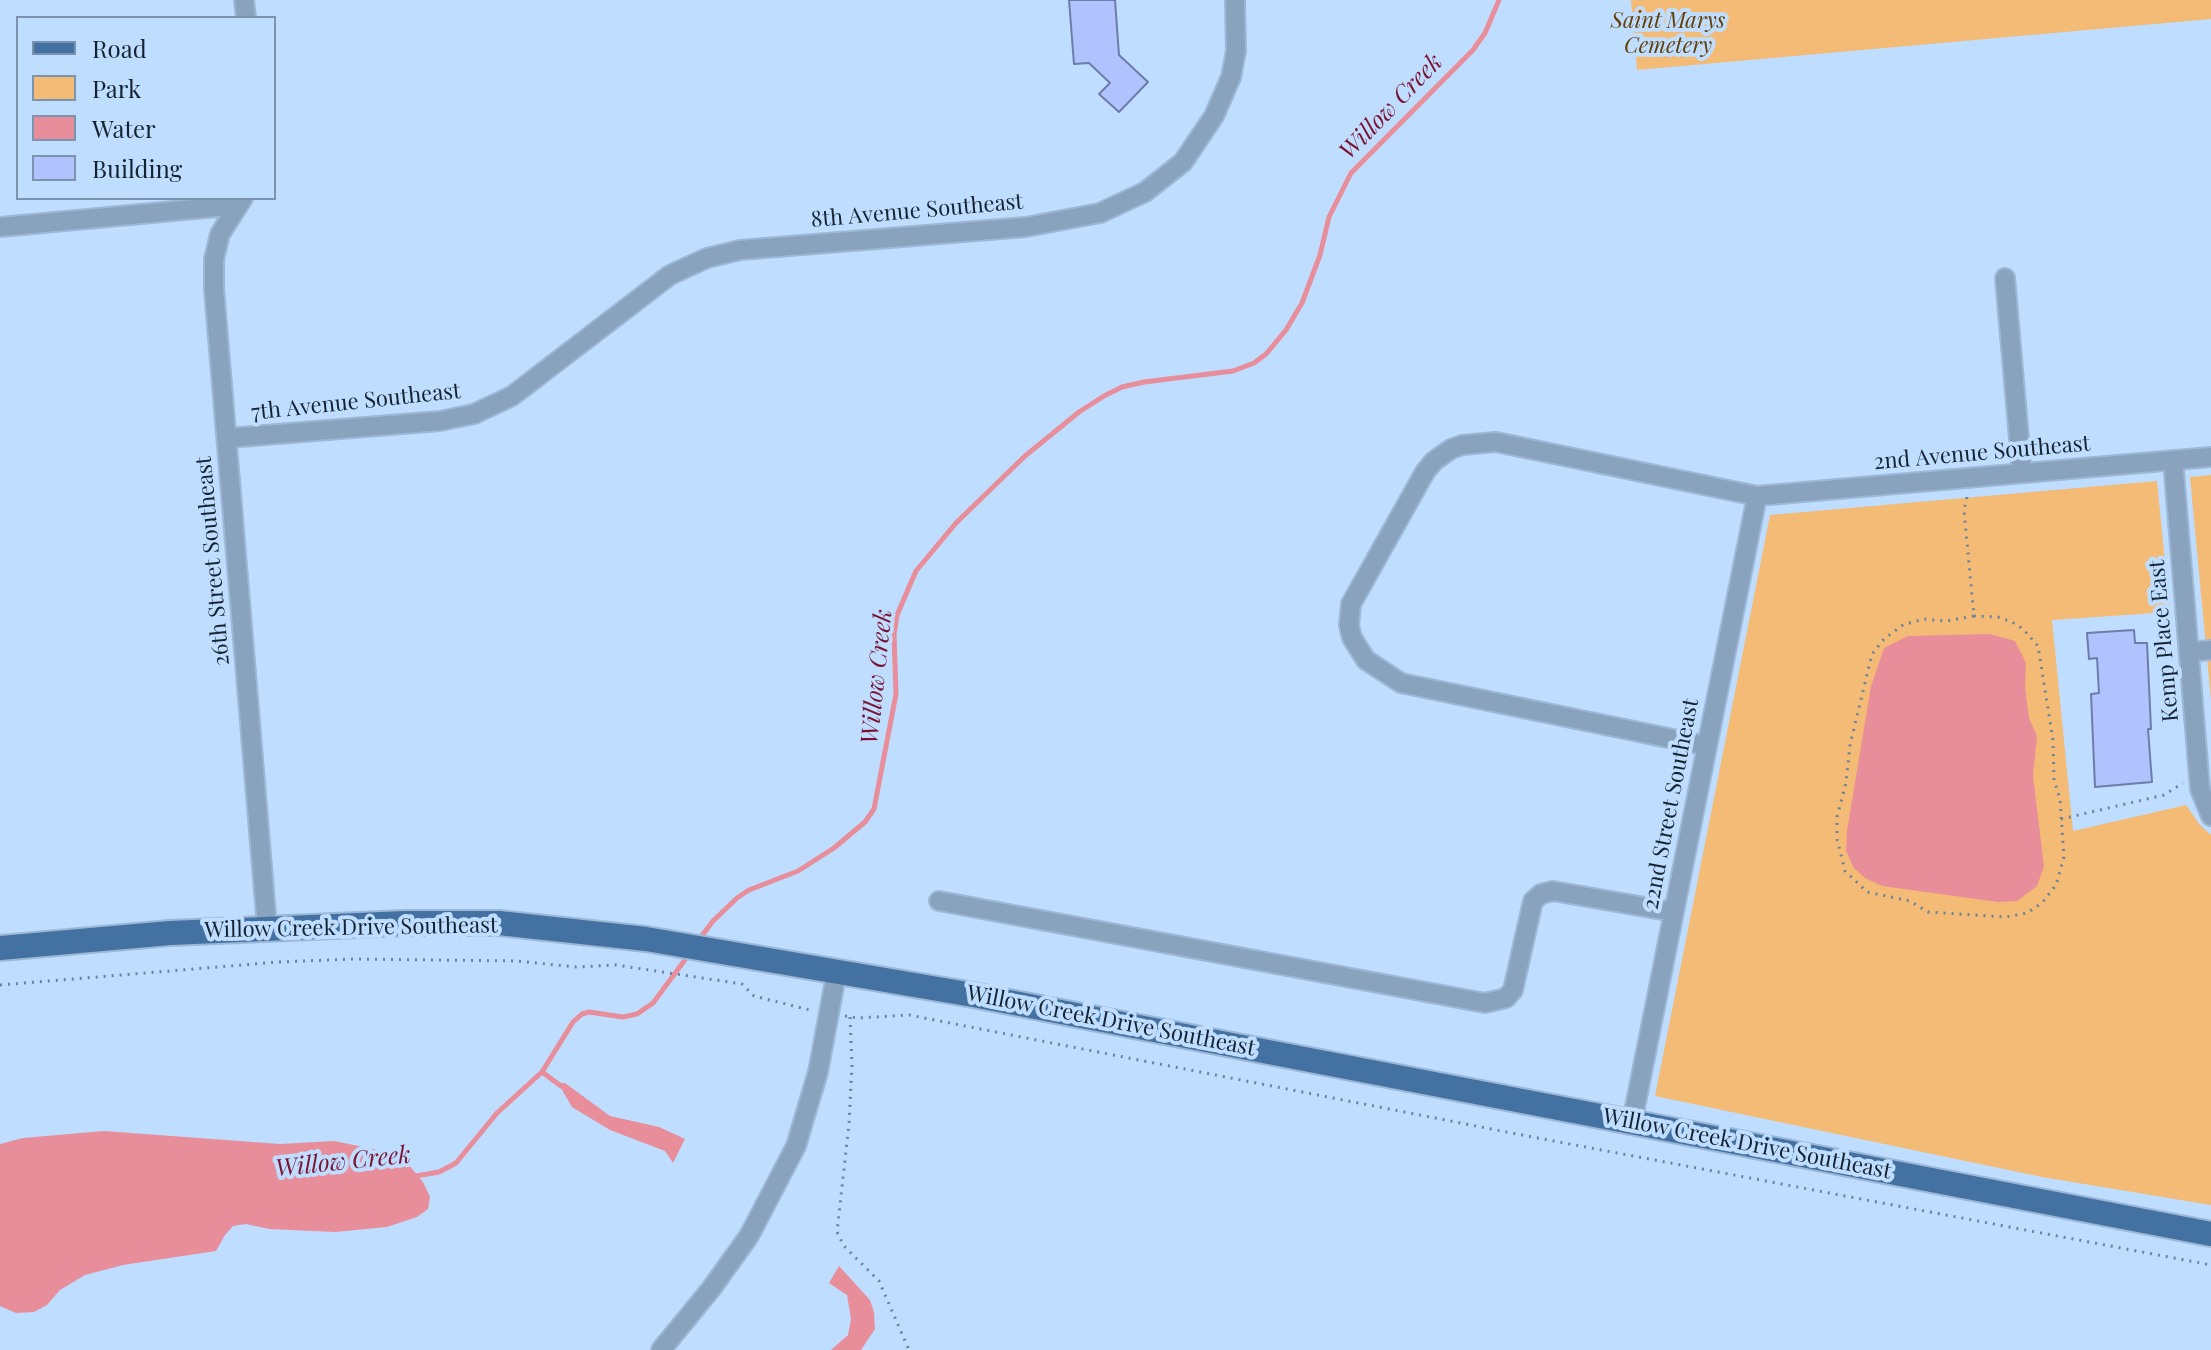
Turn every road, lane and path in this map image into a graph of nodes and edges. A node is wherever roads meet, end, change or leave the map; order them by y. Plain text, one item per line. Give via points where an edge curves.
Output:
1 (1235, 0) edge
2 (240, 202) edge
3 (0, 227) edge
4 (2005, 278) dead end
5 (605, 325) joint
6 (228, 438) junction
7 (2211, 457) edge
8 (2173, 460) junction
9 (2022, 473) junction
10 (1970, 478) junction
11 (1757, 496) junction
12 (1974, 616) junction
13 (2211, 650) edge
14 (2189, 652) junction
15 (1707, 746) junction
16 (2200, 784) junction
17 (2211, 816) edge
18 (2061, 819) junction
19 (939, 901) dead end
20 (1674, 912) junction
21 (267, 927) junction
22 (0, 948) edge
23 (837, 970) junction
24 (0, 985) edge
25 (829, 1014) junction
26 (850, 1017) junction
27 (1632, 1122) junction
28 (2211, 1234) edge
29 (2211, 1265) edge
30 (661, 1350) edge
31 (909, 1350) edge

1 - 5 street, 8th Avenue Southeast via 1236,51 1214,116 1183,162 1145,192 1100,213 1026,227 718,255 670,275
2 - 3 street
2 - 6 street, 26th Street Southeast via 220,234 214,259
4 - 9 street
5 - 6 street, 7th Avenue Southeast via 512,396 474,414
6 - 21 street, 26th Street Southeast
7 - 8 street, 2nd Avenue Southeast
8 - 9 street, 2nd Avenue Southeast
8 - 14 street, Kemp Place East
9 - 10 street, 2nd Avenue Southeast
10 - 11 street, 2nd Avenue Southeast
10 - 12 path via 1964,511
11 - 15 street, 22nd Street Southeast
11 - 15 street, 2nd Avenue Southeast via 1496,442 1462,445 1441,455 1425,472 1354,594 1348,614 1357,650 1374,668 1401,683
12 - 18 path via 2012,622 2038,646
12 - 18 path via 1903,625 1872,654 1837,817 1845,871 1867,892 1910,901 1928,912 2006,917 2027,913 2056,885 2064,857
13 - 14 street
14 - 16 street, Kemp Place East
15 - 20 street, 22nd Street Southeast
16 - 17 street, Kemp Place East
16 - 18 path via 2181,783 2164,795
19 - 20 street via 1485,1003 1506,998 1513,990 1533,901 1541,894 1553,891
20 - 27 street, 22nd Street Southeast
21 - 22 main road, Willow Creek Drive Southeast
21 - 23 main road, Willow Creek Drive Southeast via 499,923 646,939
23 - 25 street
23 - 27 main road, Willow Creek Drive Southeast
24 - 25 path via 278,962 517,961 616,965 742,984 754,996
25 - 26 path
25 - 30 street via 796,1146 749,1236
26 - 29 path via 909,1015
26 - 31 path via 849,1124 837,1232 879,1281
27 - 28 main road, Willow Creek Drive Southeast

